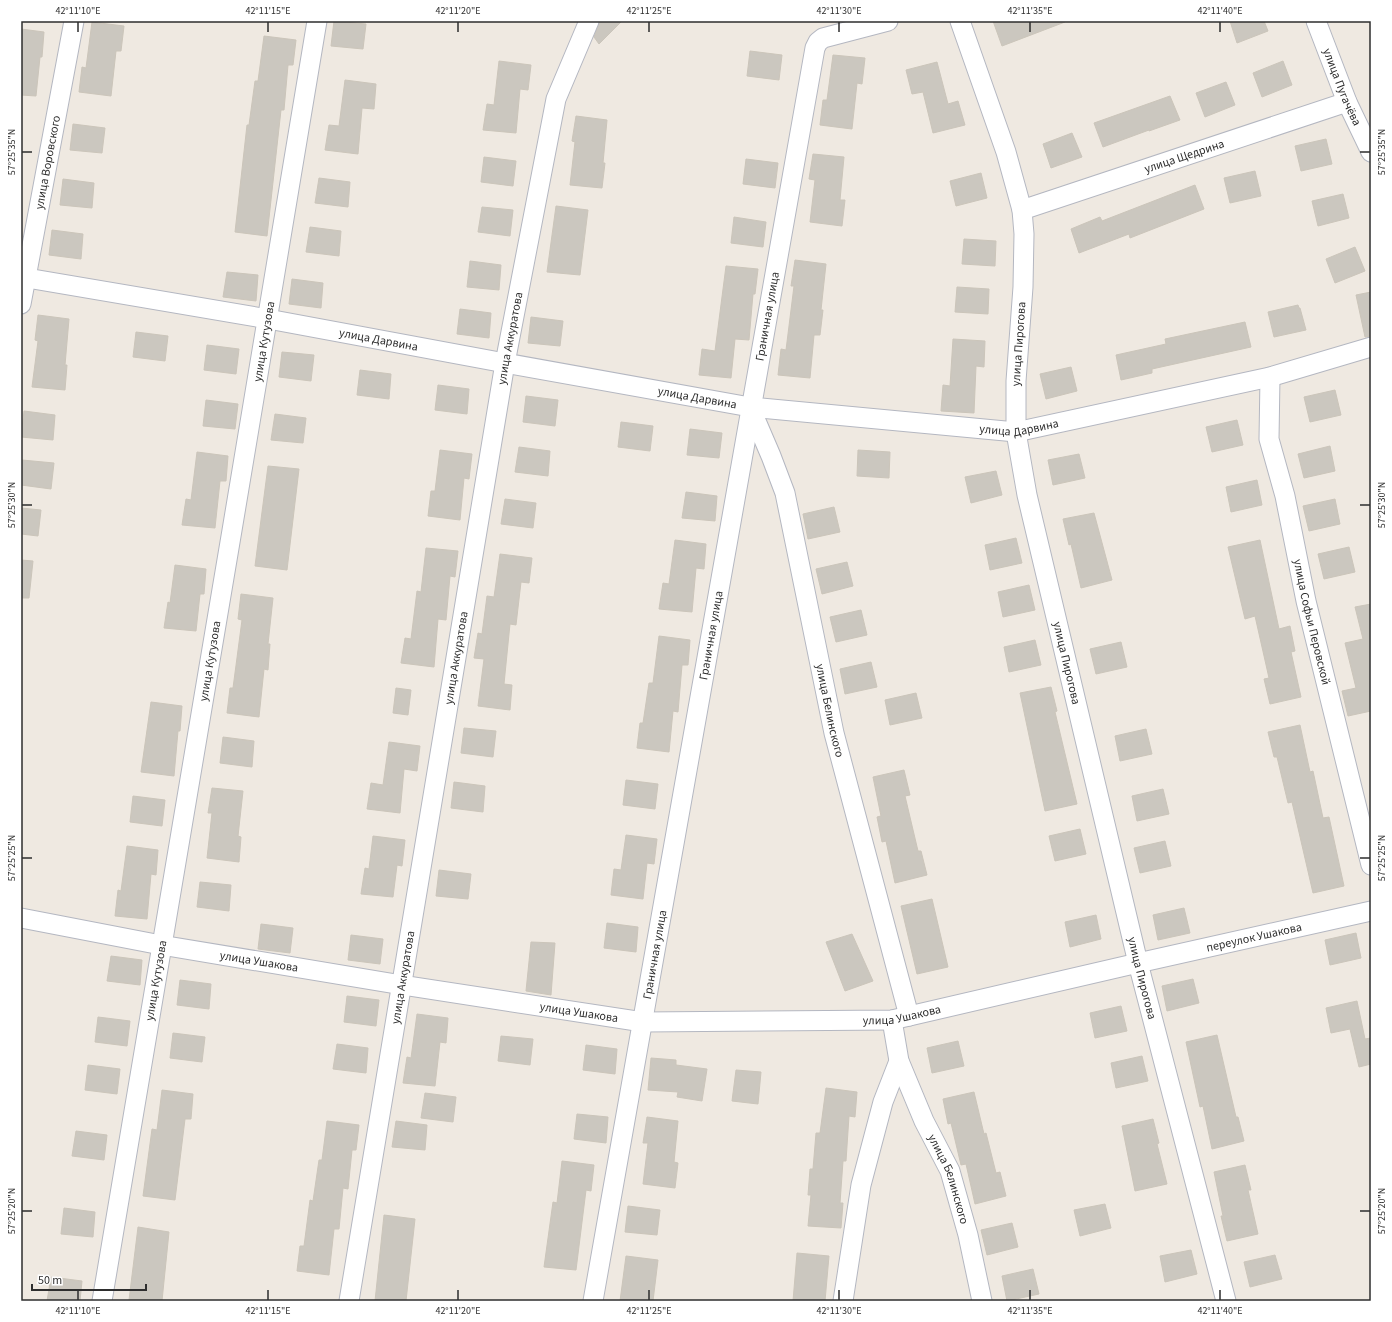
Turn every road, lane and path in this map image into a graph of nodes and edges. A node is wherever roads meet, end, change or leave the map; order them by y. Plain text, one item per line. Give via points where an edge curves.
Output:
1 (74, 21) edge
2 (317, 21) edge
3 (589, 21) edge
4 (888, 21) edge
5 (960, 21) edge
6 (1316, 21) edge
7 (1347, 102) junction
8 (1371, 152) edge
9 (1022, 210) junction
10 (23, 278) edge
11 (21, 304) edge
12 (268, 319) junction
13 (1371, 346) edge
14 (505, 363) junction
15 (1270, 377) junction
16 (750, 407) junction
17 (1016, 432) junction
18 (1371, 865) edge
19 (1371, 911) edge
20 (21, 918) edge
21 (161, 945) junction
22 (1138, 963) junction
23 (402, 985) junction
24 (901, 1018) junction
25 (643, 1022) junction
26 (899, 1062) junction
27 (102, 1301) edge
28 (349, 1301) edge
29 (593, 1301) edge
30 (843, 1301) edge
31 (982, 1301) edge
32 (1226, 1301) edge

1 - 10 street, улица Воровского
2 - 12 street, улица Кутузова
3 - 14 street, улица Аккуратова via 556,98
4 - 16 street, Граничная улица via 823,38 815,48
5 - 9 street, улица Пирогова via 1006,152
6 - 7 street, улица Пугачёва
7 - 8 street, улица Пугачёва
7 - 9 street, улица Щедрина
9 - 17 street, улица Пирогова via 1023,287 1016,381
10 - 11 street, улица Воровского
10 - 12 street, улица Дарвина
12 - 14 street, улица Дарвина
12 - 21 street, улица Кутузова
13 - 15 street, улица Дарвина
14 - 16 street, улица Дарвина
14 - 23 street, улица Аккуратова
15 - 17 street, улица Дарвина
15 - 18 street, улица Софьи Перовской via 1269,439 1285,496 1306,602
16 - 17 street, улица Дарвина
16 - 24 street, улица Белинского via 785,493 834,733
16 - 25 street, Граничная улица
17 - 22 street, улица Пирогова via 1027,495
19 - 22 street, переулок Ушакова
20 - 21 street, улица Ушакова
21 - 23 street, улица Ушакова
21 - 27 street, улица Кутузова
22 - 24 street, улица Ушакова
22 - 32 street, улица Пирогова
23 - 25 street, улица Ушакова
23 - 28 street, улица Аккуратова
24 - 25 street, улица Ушакова
24 - 26 street, улица Белинского
25 - 29 street, Граничная улица
26 - 30 street via 883,1102 861,1185
26 - 31 street, улица Белинского via 924,1121 950,1170 968,1235

